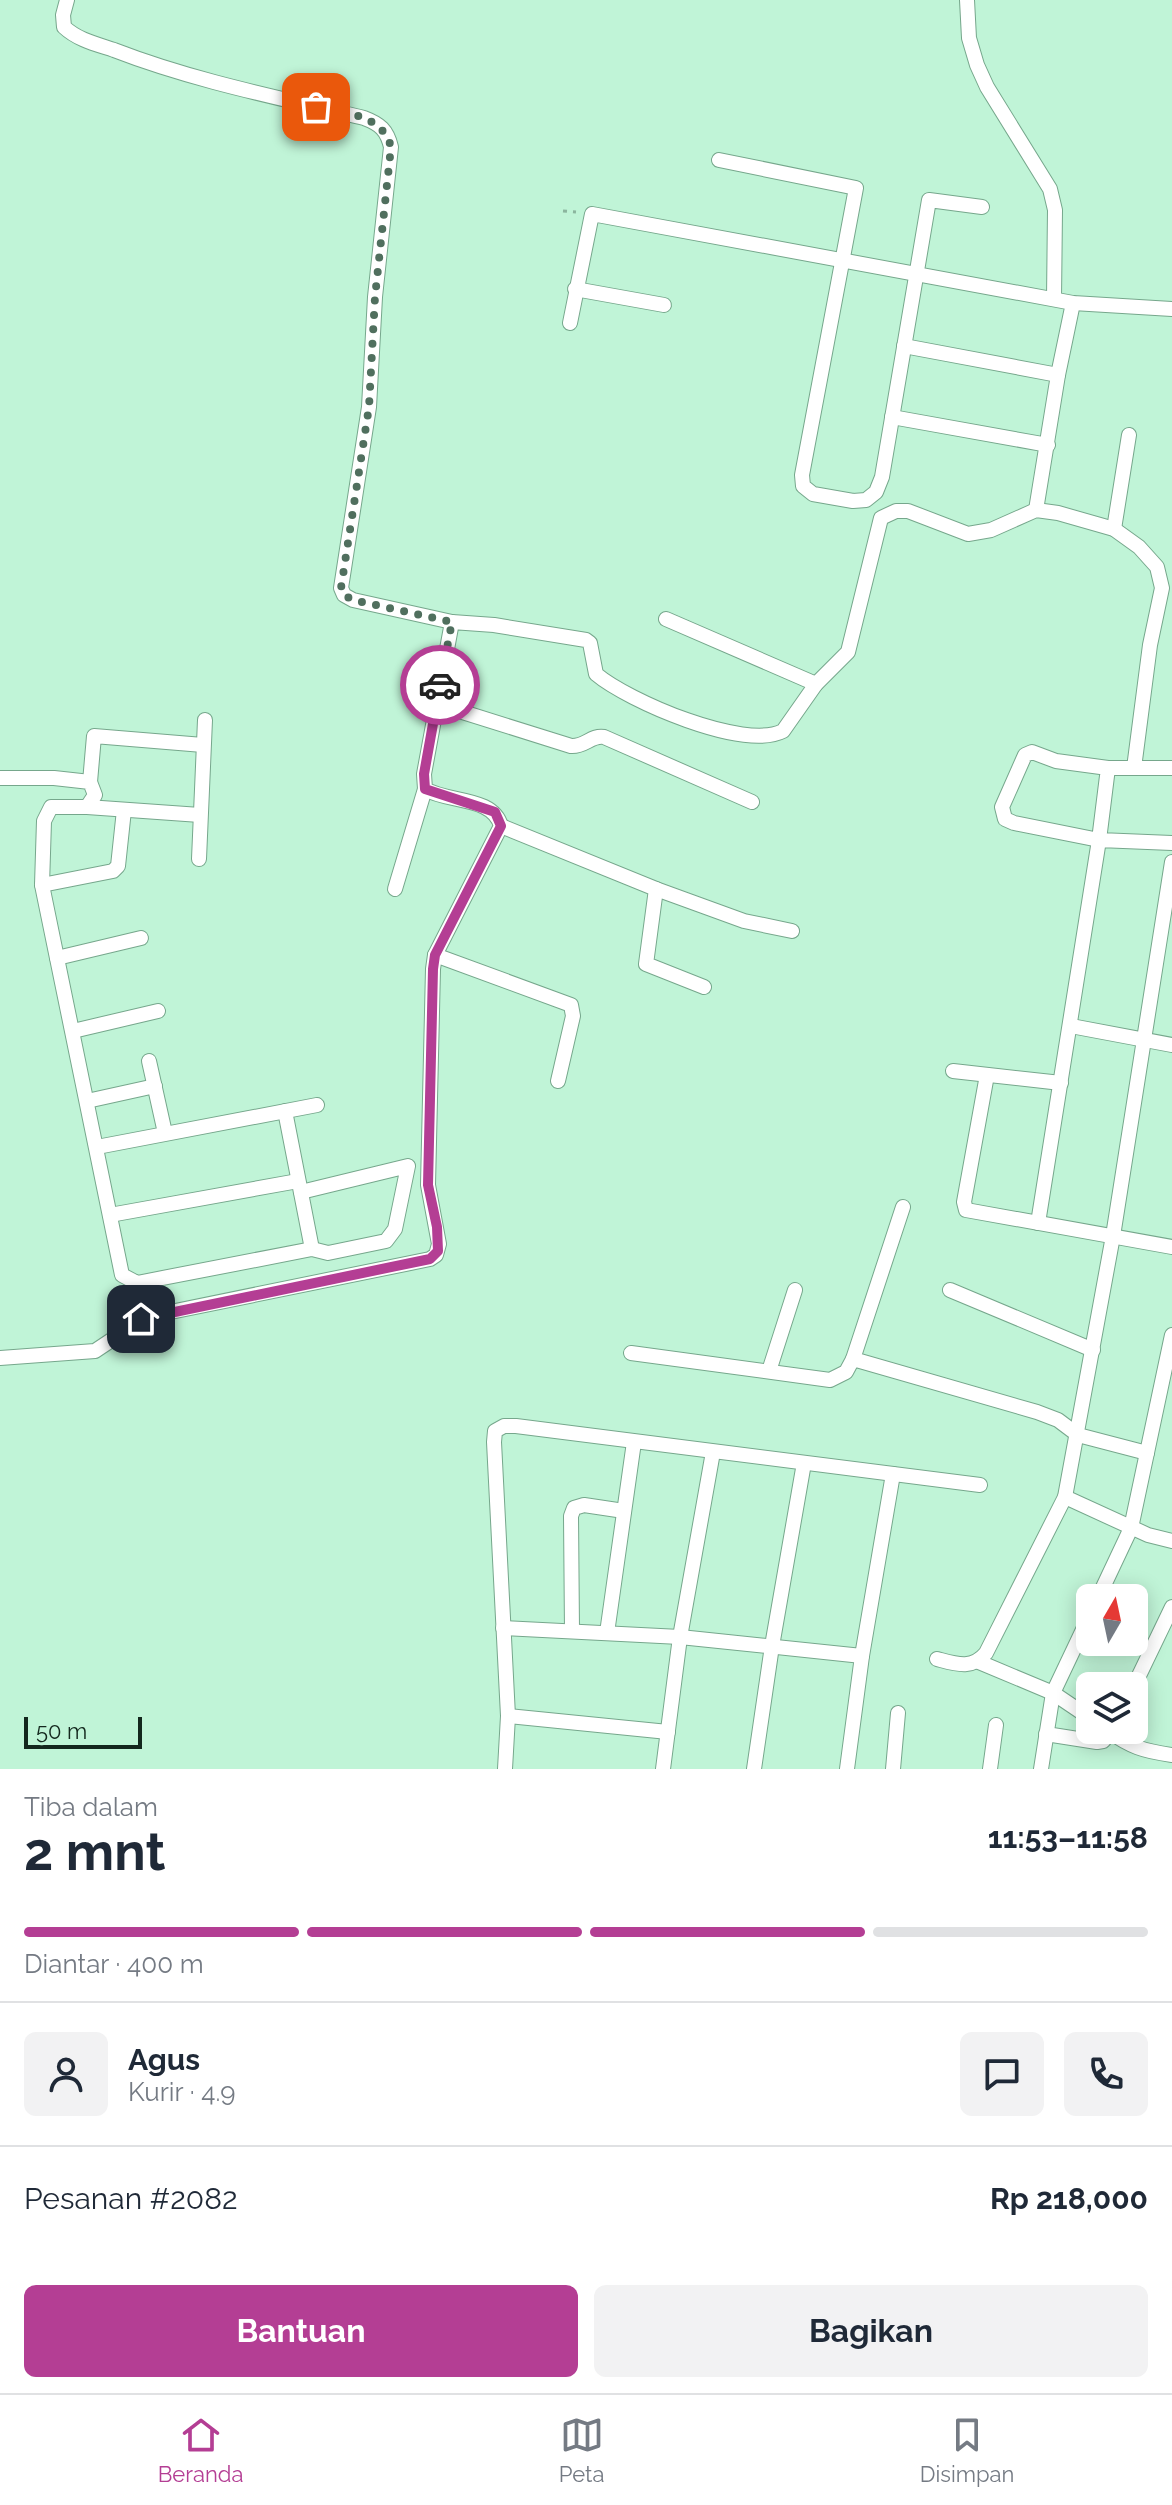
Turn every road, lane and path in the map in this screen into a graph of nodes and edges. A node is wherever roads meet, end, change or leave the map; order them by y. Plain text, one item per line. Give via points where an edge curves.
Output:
1 (67, 0) edge
2 (967, 0) edge
3 (719, 160) dead end
4 (982, 207) dead end
5 (844, 260) junction
6 (917, 273) junction
7 (575, 289) junction
8 (1054, 299) junction
9 (1073, 303) junction
10 (664, 305) dead end
11 (1172, 309) edge
12 (570, 323) dead end
13 (904, 346) junction
14 (1058, 375) junction
15 (892, 417) junction
16 (1129, 435) dead end
17 (1048, 445) junction
18 (1036, 510) junction
19 (1114, 529) junction
20 (666, 619) dead end
21 (452, 622) junction
22 (816, 684) junction
23 (437, 704) junction
24 (205, 720) dead end
25 (203, 745) junction
26 (1108, 768) junction
27 (1134, 768) junction
28 (1172, 768) edge
29 (0, 778) edge
30 (90, 782) junction
31 (425, 789) junction
32 (752, 802) dead end
33 (87, 807) junction
34 (124, 810) junction
35 (200, 815) junction
36 (501, 826) junction
37 (1099, 840) junction
38 (1172, 843) edge
39 (199, 859) dead end
40 (1172, 862) edge
41 (42, 885) junction
42 (395, 889) dead end
43 (656, 889) junction
44 (792, 931) dead end
45 (141, 938) dead end
46 (435, 955) junction
47 (57, 958) junction
48 (704, 987) dead end
49 (158, 1011) dead end
50 (1071, 1026) junction
51 (73, 1031) junction
52 (1143, 1038) junction
53 (1172, 1045) edge
54 (149, 1061) dead end
55 (953, 1071) dead end
56 (987, 1075) junction
57 (558, 1081) dead end
58 (1061, 1083) junction
59 (155, 1086) junction
60 (87, 1101) junction
61 (317, 1105) dead end
62 (285, 1111) junction
63 (165, 1133) junction
64 (97, 1147) junction
65 (300, 1186) junction
66 (903, 1207) dead end
67 (110, 1215) junction
68 (1038, 1223) junction
69 (1113, 1236) junction
70 (1172, 1247) edge
71 (312, 1249) junction
72 (795, 1290) dead end
73 (950, 1290) dead end
74 (1172, 1335) edge
75 (1093, 1350) junction
76 (631, 1353) dead end
77 (0, 1358) edge
78 (853, 1359) junction
79 (769, 1371) junction
80 (1169, 1373) edge
81 (1078, 1435) junction
82 (634, 1442) junction
83 (713, 1452) junction
84 (1147, 1453) junction
85 (804, 1463) junction
86 (893, 1474) junction
87 (980, 1485) dead end
88 (1065, 1497) junction
89 (624, 1511) junction
90 (1131, 1528) junction
91 (1172, 1541) edge
92 (1105, 1584) edge
93 (1172, 1607) edge
94 (503, 1628) junction
95 (572, 1630) junction
96 (607, 1633) junction
97 (680, 1637) junction
98 (1076, 1645) edge
99 (772, 1646) junction
100 (862, 1656) junction
101 (937, 1659) dead end
102 (979, 1662) junction
103 (1141, 1672) edge
104 (1053, 1693) junction
105 (1076, 1709) edge
106 (898, 1713) dead end
107 (508, 1716) junction
108 (996, 1725) dead end
109 (668, 1732) junction
110 (1046, 1734) junction
111 (1076, 1739) edge
112 (1127, 1744) edge
113 (1172, 1755) edge
114 (505, 1769) edge
115 (663, 1769) edge
116 (754, 1769) edge
117 (847, 1769) edge
118 (893, 1769) edge
119 (990, 1769) edge
120 (1041, 1769) edge

1 - 21 street via 64,27 74,36 138,59 364,118 387,133 391,147 369,407 341,588 353,600
2 - 8 street via 977,65 1050,189 1055,210
3 - 5 street via 856,188
4 - 6 street via 929,200
5 - 6 street
5 - 7 street via 592,214
5 - 15 street via 803,486 813,494 866,500 882,477
6 - 8 street
6 - 13 street
7 - 10 street
7 - 12 street
8 - 9 street
9 - 11 street
9 - 14 street
13 - 14 street
13 - 15 street
14 - 17 street
15 - 17 street
16 - 19 street
17 - 18 street
18 - 19 street
18 - 22 street via 968,534 908,511 881,518 848,652
19 - 27 street via 1157,567 1162,588
20 - 22 street
21 - 22 street via 586,640 599,677 669,713 732,733 762,736 783,731
21 - 23 street
23 - 31 street
23 - 32 street via 571,746 604,737
24 - 25 street
25 - 30 street via 94,736
25 - 35 street
26 - 27 street
26 - 37 street
26 - 37 street via 1032,752 1025,755 1002,807 1005,819 1014,823
27 - 28 street
29 - 30 street
30 - 33 street via 95,795
31 - 36 street via 495,812
31 - 42 street
33 - 34 street
33 - 41 street via 51,807 44,821
34 - 35 street
34 - 41 street via 118,866 113,871
35 - 39 street
36 - 43 street
36 - 46 street
37 - 38 street
37 - 50 street
40 - 52 street
41 - 47 street
43 - 44 street via 744,921
43 - 48 street via 646,964
45 - 47 street
46 - 57 street via 571,1005
46 - 77 street via 428,1185 439,1244 436,1255 146,1317 95,1351
47 - 51 street
49 - 51 street
50 - 52 street
50 - 58 street
51 - 60 street
52 - 53 street
52 - 69 street
54 - 59 street
55 - 56 street
56 - 58 street
56 - 68 street via 966,1210
58 - 68 street
59 - 60 street
59 - 63 street
60 - 64 street
61 - 62 street
62 - 63 street
62 - 65 street
63 - 64 street
64 - 67 street
65 - 67 street
65 - 71 street
65 - 71 street via 408,1166 395,1229 386,1241 328,1253
66 - 78 street
67 - 71 street via 122,1275 137,1283
68 - 69 street
69 - 70 street
69 - 75 street
72 - 79 street
73 - 75 street
74 - 80 street
75 - 81 street
76 - 79 street
78 - 79 street via 846,1372 830,1380
78 - 81 street via 1037,1412
80 - 84 street
81 - 84 street
81 - 88 street
82 - 83 street
82 - 89 street
82 - 94 street via 516,1426 495,1431
83 - 85 street
83 - 97 street
84 - 90 street
85 - 86 street
85 - 99 street
86 - 87 street
86 - 100 street
88 - 90 street
88 - 102 street
89 - 95 street via 574,1508
89 - 96 street
90 - 91 street
90 - 92 street
93 - 103 street
94 - 95 street
94 - 107 street
95 - 96 street
96 - 97 street
97 - 99 street
97 - 109 street
98 - 104 street
99 - 100 street
99 - 116 street
100 - 117 street
101 - 102 street via 961,1665
102 - 104 street
104 - 105 street
104 - 110 street
106 - 118 street
107 - 109 street
107 - 114 street
108 - 119 street
109 - 115 street
110 - 111 street
110 - 120 street
112 - 113 street

